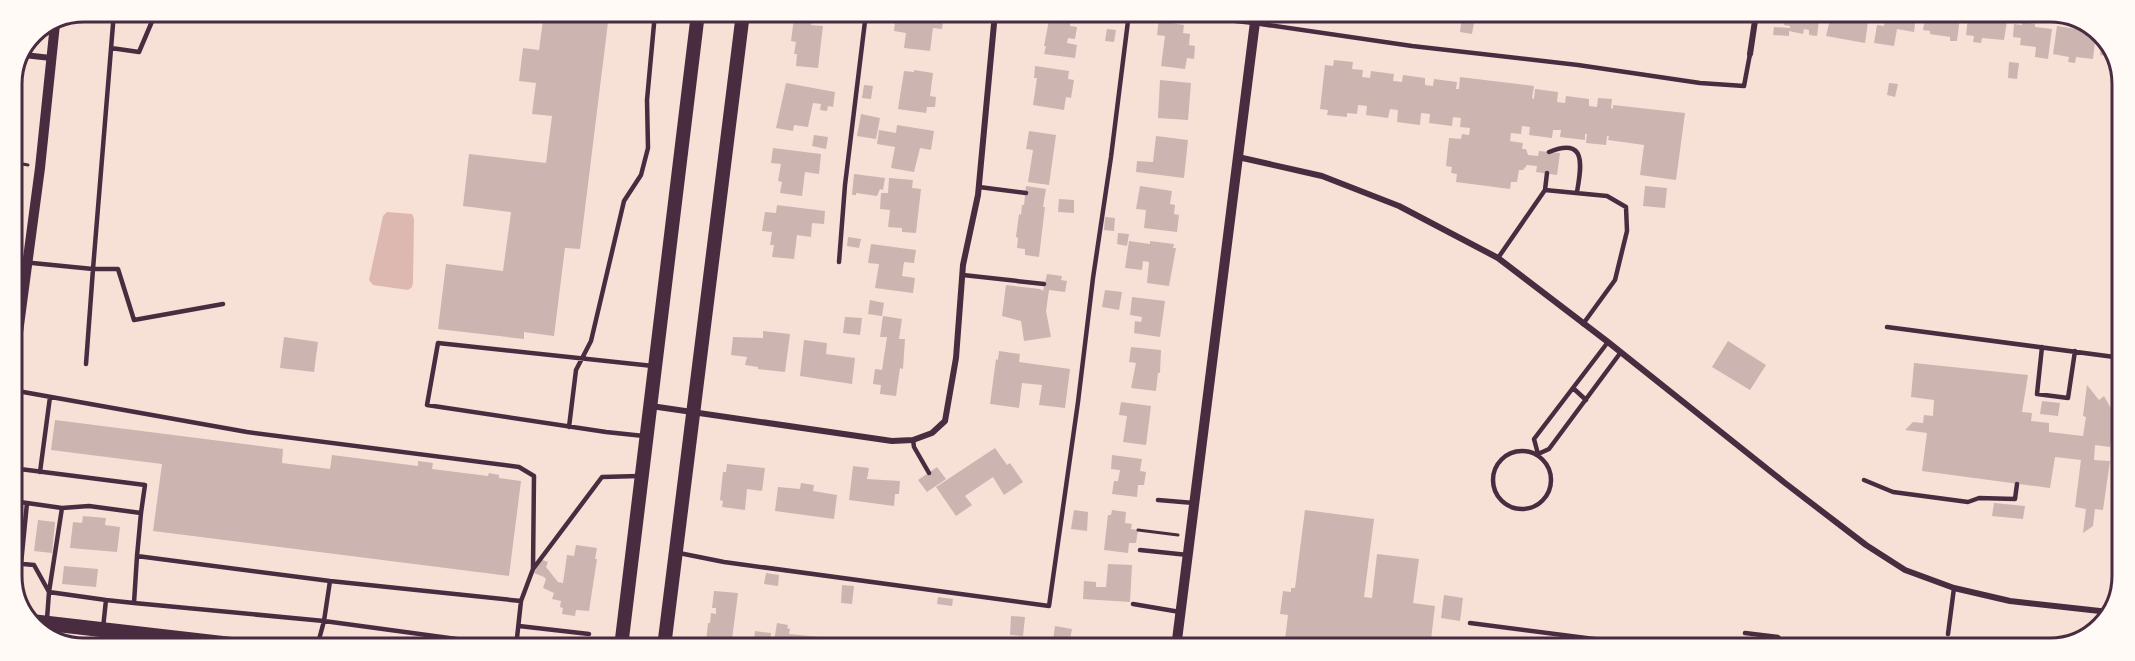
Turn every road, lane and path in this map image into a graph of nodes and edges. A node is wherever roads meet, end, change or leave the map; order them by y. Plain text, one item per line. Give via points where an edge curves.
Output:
1 (113, 22) edge
2 (152, 22) edge
3 (654, 22) edge
4 (697, 22) edge
5 (743, 22) edge
6 (865, 22) edge
7 (994, 22) edge
8 (1128, 22) edge
9 (1254, 22) edge
10 (1277, 22) edge
11 (1754, 22) edge
12 (53, 31) edge
13 (111, 48) junction
14 (1750, 54) joint
15 (30, 56) edge
16 (51, 58) junction
17 (1549, 152) dead end
18 (1237, 157) junction
19 (1547, 173) dead end
20 (979, 187) junction
21 (1545, 190) junction
22 (1577, 192) junction
23 (1026, 193) dead end
24 (1498, 258) junction
25 (839, 262) dead end
26 (22, 263) edge
27 (27, 264) junction
28 (93, 269) junction
29 (963, 275) junction
30 (1044, 284) dead end
31 (22, 299) edge
32 (223, 304) dead end
33 (1583, 324) junction
34 (1887, 327) dead end
35 (1608, 342) junction
36 (2042, 347) junction
37 (2075, 351) junction
38 (1621, 352) junction
39 (2112, 357) edge
40 (582, 358) junction
41 (86, 364) dead end
42 (655, 367) junction
43 (1572, 388) junction
44 (23, 392) edge
45 (50, 397) junction
46 (1586, 400) junction
47 (650, 406) junction
48 (694, 412) junction
49 (569, 427) junction
50 (647, 436) junction
51 (913, 440) junction
52 (1538, 454) junction
53 (23, 470) edge
54 (40, 472) junction
55 (928, 473) dead end
56 (642, 476) junction
57 (1864, 480) dead end
58 (2017, 484) dead end
59 (1158, 500) dead end
60 (23, 502) edge
61 (27, 503) junction
62 (1194, 503) junction
63 (62, 508) junction
64 (141, 513) junction
65 (1138, 530) dead end
66 (1190, 537) junction
67 (23, 544) edge
68 (1140, 549) dead end
69 (676, 552) junction
70 (1188, 555) junction
71 (137, 556) junction
72 (23, 564) edge
73 (533, 569) junction
74 (330, 580) junction
75 (1954, 588) junction
76 (49, 592) junction
77 (106, 600) junction
78 (521, 601) junction
79 (134, 603) junction
80 (1132, 604) dead end
81 (2102, 611) edge
82 (1181, 612) junction
83 (324, 621) junction
84 (1470, 622) dead end
85 (46, 623) joint
86 (519, 626) junction
87 (103, 629) junction
88 (1745, 633) dead end
89 (589, 634) dead end
90 (1948, 634) dead end
91 (178, 638) edge
92 (319, 638) edge
93 (450, 638) edge
94 (517, 638) edge
95 (622, 638) edge
96 (665, 638) edge
97 (1177, 638) edge
98 (1588, 638) edge
99 (1779, 638) edge

1 - 13 lane
2 - 13 lane via 139,52
3 - 40 lane via 647,100 648,148 641,175 624,201 591,341
4 - 42 main road
5 - 48 main road
6 - 25 lane
7 - 20 street
8 - 69 lane via 1049,606 724,562
9 - 18 street
10 - 14 lane via 1412,46 1744,86
11 - 14 street
12 - 16 street
13 - 28 lane
15 - 16 street
16 - 27 street
17 - 22 lane via 1569,147 1578,154 1582,164
18 - 24 street via 1322,176 1399,206
18 - 62 street
19 - 21 lane
20 - 23 lane
20 - 29 street
21 - 22 lane
21 - 24 lane
22 - 33 lane via 1608,196 1626,207 1627,231 1615,280
24 - 33 street
26 - 27 lane
27 - 28 lane
27 - 31 street
28 - 32 lane via 118,269 134,321
28 - 41 lane
29 - 30 lane
29 - 51 street via 956,358 945,422 932,434
33 - 35 street
34 - 36 lane
35 - 38 street
35 - 43 lane
36 - 37 lane
36 - 37 lane via 2037,394 2068,398
37 - 39 lane
38 - 46 lane
38 - 75 street via 1866,545 1905,570
40 - 42 lane
40 - 49 lane via 576,370
40 - 49 lane via 438,343 427,405
42 - 47 main road
43 - 46 lane
43 - 52 lane via 1534,439
44 - 45 lane
45 - 54 lane
45 - 73 lane via 247,432 519,467 534,476
46 - 52 lane via 1549,449
47 - 48 street
47 - 50 main road
48 - 51 street via 891,441
48 - 69 main road
49 - 50 lane
50 - 56 main road
51 - 55 lane
52 - 52 lane via 1519,450 1502,458 1496,466 1493,485 1501,500 1511,507 1530,508 1539,504 1551,489 1550,469
53 - 54 lane
54 - 64 lane via 146,485
56 - 73 lane via 602,477
56 - 95 main road
57 - 58 lane via 1893,492 1968,502 1979,498 2014,499
59 - 62 lane
60 - 61 lane
61 - 63 lane
61 - 67 lane
62 - 66 street
63 - 64 lane via 89,506
63 - 76 lane
64 - 71 lane
65 - 66 path
66 - 70 street
68 - 70 lane
69 - 96 main road
70 - 82 street
71 - 74 lane
71 - 79 lane
72 - 76 lane via 34,566
73 - 78 lane
74 - 78 lane
74 - 83 lane
75 - 81 street via 2010,601
75 - 90 lane
76 - 77 lane
76 - 85 lane
77 - 79 lane
77 - 87 lane
78 - 86 lane
79 - 83 lane
80 - 82 lane
82 - 97 street
83 - 92 lane
83 - 93 lane
84 - 98 lane
85 - 87 highway
86 - 89 lane
86 - 94 lane
87 - 91 highway
88 - 99 lane

